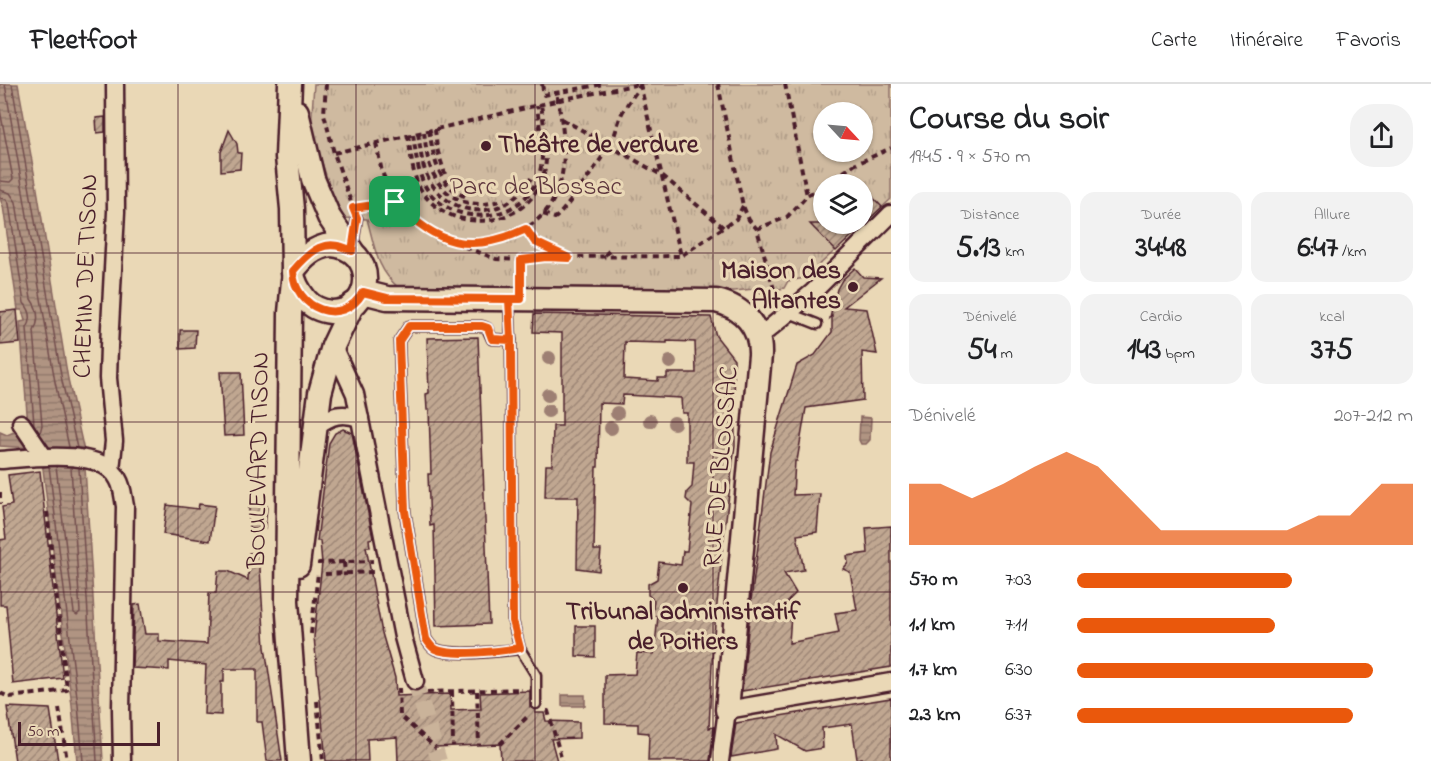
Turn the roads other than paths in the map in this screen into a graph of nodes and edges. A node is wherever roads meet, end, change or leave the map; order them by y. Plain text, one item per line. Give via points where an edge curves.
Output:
1 (115, 84) edge
2 (292, 84) edge
3 (891, 214) edge
4 (357, 218) road end
5 (352, 251) junction
6 (293, 275) junction
7 (517, 296) junction
8 (358, 298) junction
9 (323, 311) junction
10 (785, 316) junction
11 (817, 324) dead end
12 (758, 338) junction
13 (511, 340) junction
14 (333, 346) junction
15 (360, 418) junction
16 (24, 426) dead end
17 (316, 426) junction
18 (40, 457) junction
19 (0, 460) edge
20 (111, 470) junction
21 (300, 640) junction
22 (520, 648) junction
23 (891, 682) edge
24 (419, 687) tunnel mouth
25 (536, 709) road end
26 (727, 710) junction
27 (122, 761) edge
28 (299, 761) edge
29 (720, 761) edge

1 - 20 street, CHEMIN DE TISON via 116,201 108,367 114,441
2 - 5 main road via 313,179 325,210
2 - 6 main road, BOULEVARD TISON via 287,157
3 - 10 street
4 - 5 lane
5 - 6 main road via 336,245 320,247 310,253
5 - 8 main road via 364,269 365,281
6 - 9 main road via 309,303
6 - 21 main road, BOULEVARD TISON via 286,528
7 - 8 main road
7 - 12 main road via 716,301 742,312
7 - 13 lane
8 - 9 main road via 342,310
8 - 14 main road, BOULEVARD TISON
9 - 14 main road
10 - 11 lane
10 - 12 street
12 - 26 main road, RUE DE BLOSSAC via 760,362
13 - 22 lane via 513,621
13 - 22 lane via 492,339 488,328 482,326 409,326 403,332 399,341 402,471 426,639 432,648 443,652 492,652
14 - 15 street via 353,387
14 - 17 main road, BOULEVARD TISON
15 - 17 street via 338,414
15 - 24 street via 403,637
16 - 18 street
17 - 21 main road, BOULEVARD TISON
18 - 19 street
18 - 20 street via 84,458 103,463
20 - 27 street, CHEMIN DE TISON via 118,478 125,506
21 - 28 main road, BOULEVARD TISON
22 - 25 lane via 536,675
23 - 26 street
26 - 29 street

